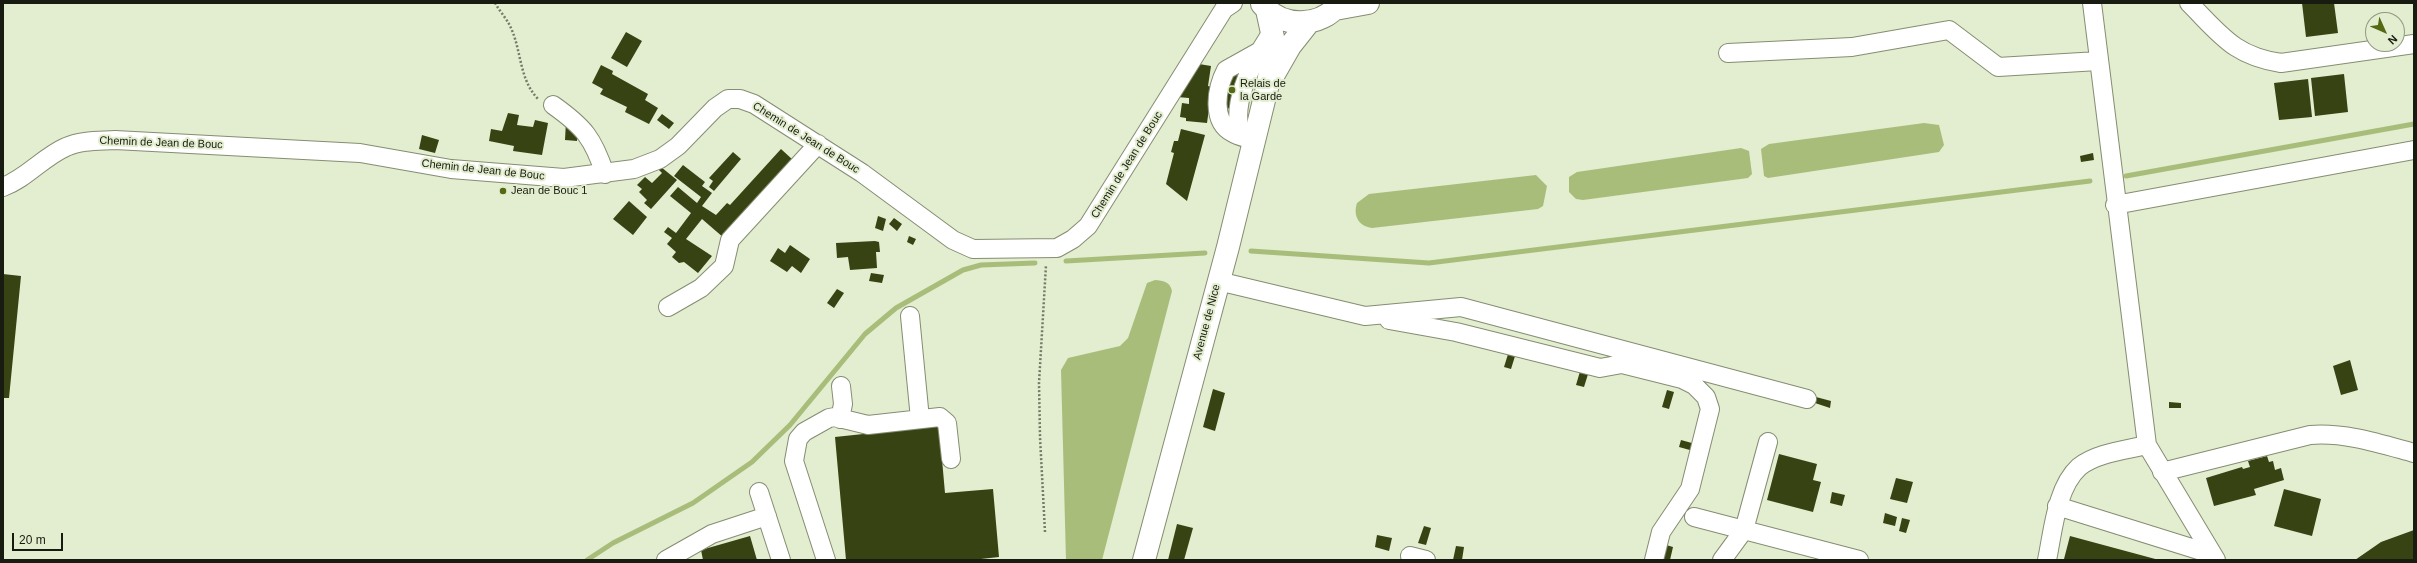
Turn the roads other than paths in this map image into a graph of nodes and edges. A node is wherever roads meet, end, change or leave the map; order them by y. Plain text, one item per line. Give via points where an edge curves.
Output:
1 (1233, 3) edge
2 (1368, 3) edge
3 (2092, 3) edge
4 (2189, 3) edge
5 (1338, 6) edge
6 (1267, 14) edge
7 (1309, 22) junction
8 (2414, 44) edge
9 (1260, 51) junction
10 (1728, 53) dead end
11 (2098, 61) junction
12 (1268, 84) junction
13 (553, 105) road end
14 (1248, 138) junction
15 (818, 144) junction
16 (2414, 150) edge
17 (604, 174) junction
18 (3, 187) edge
19 (2115, 205) junction
20 (1218, 282) junction
21 (668, 307) dead end
22 (910, 316) dead end
23 (1365, 316) junction
24 (841, 386) dead end
25 (1807, 398) dead end
26 (840, 419) junction
27 (920, 419) junction
28 (1768, 442) dead end
29 (2147, 445) junction
30 (2414, 453) edge
31 (951, 459) dead end
32 (2162, 472) junction
33 (759, 492) dead end
34 (2057, 506) junction
35 (767, 516) junction
36 (1694, 517) dead end
37 (1744, 530) junction
38 (2213, 557) edge
39 (666, 560) edge
40 (781, 560) edge
41 (826, 560) edge
42 (1144, 560) edge
43 (1654, 560) edge
44 (1722, 560) edge
45 (1859, 560) edge
46 (2047, 560) edge

1 - 15 street, Chemin de Jean de Bouc via 1224,9 1088,226 1073,240 1056,248 1032,246 973,249 960,243
2 - 5 main road
3 - 11 street
4 - 8 street via 2228,42 2247,55 2260,60 2281,63
5 - 7 main road via 1323,18
6 - 7 main road via 1294,23
6 - 9 street via 1267,42
6 - 12 main road, Avenue de Nice via 1274,42
7 - 12 main road, Avenue de Nice via 1290,46
9 - 14 street via 1247,77 1238,120
9 - 14 street via 1226,70 1216,105 1222,123 1233,133
10 - 11 street via 1852,47 1949,30 1998,67
11 - 19 street
12 - 14 main road, Avenue de Nice
13 - 17 street via 586,132 597,152
14 - 20 main road, Avenue de Nice
15 - 17 street, Chemin de Jean de Bouc via 754,104 740,99 728,99 678,146 660,159 634,169
15 - 21 street via 730,240 724,266 701,288
16 - 19 street
17 - 18 street, Chemin de Jean de Bouc via 564,178 451,169 360,153 115,140 90,141 66,147 25,176
19 - 29 street
20 - 23 street
20 - 42 main road, Avenue de Nice
22 - 27 street
23 - 25 street via 1461,307
23 - 43 street via 1456,332 1600,368 1622,364 1682,379 1694,385 1706,398 1710,409 1690,489 1661,532
24 - 26 street via 843,404
26 - 27 street via 868,425
26 - 41 street via 829,418 804,432 798,439 795,450 794,461
27 - 31 street via 944,419 947,423
28 - 37 street
29 - 32 street
29 - 34 street via 2100,457 2079,467
30 - 32 street via 2368,441 2323,434 2310,435
32 - 38 street
33 - 35 street
34 - 38 street
34 - 46 street
35 - 39 street via 712,534
35 - 40 street
36 - 37 street
37 - 44 street
37 - 45 street

